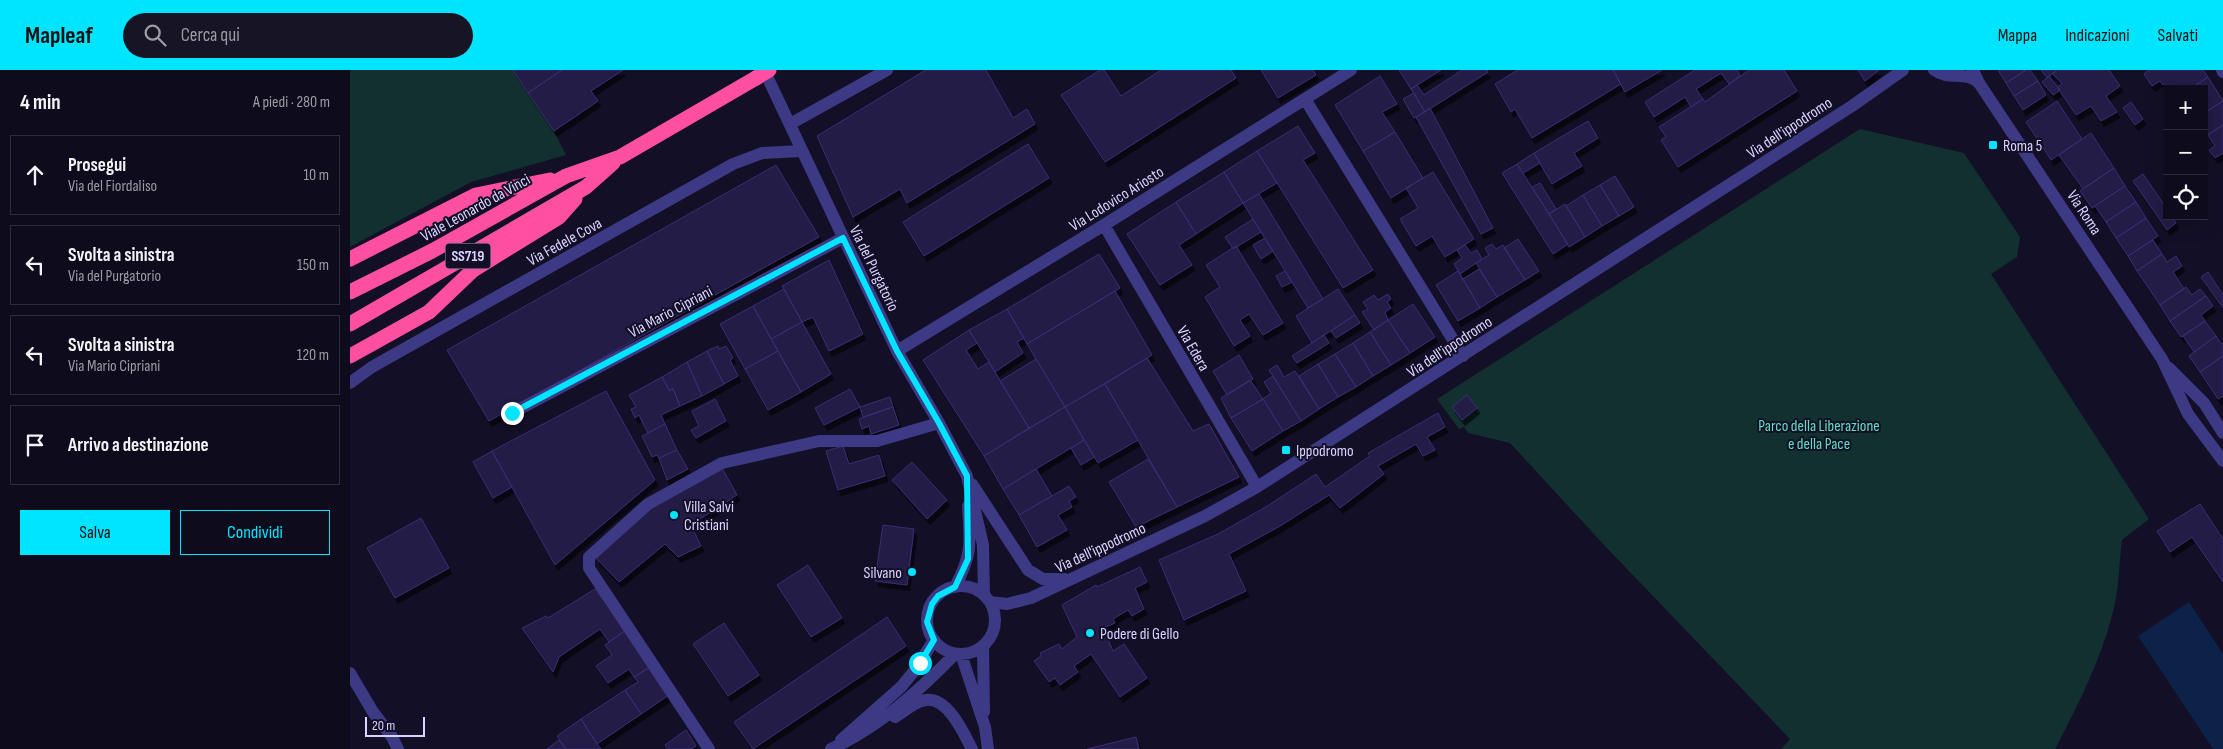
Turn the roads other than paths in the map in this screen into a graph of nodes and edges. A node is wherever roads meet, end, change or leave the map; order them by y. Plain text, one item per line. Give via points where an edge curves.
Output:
1 (887, 70) edge
2 (1351, 70) edge
3 (1903, 70) edge
4 (1934, 70) edge
5 (1973, 70) edge
6 (1959, 72) edge
7 (763, 73) edge
8 (1980, 83) junction
9 (1305, 98) junction
10 (790, 124) junction
11 (802, 151) junction
12 (620, 157) junction
13 (566, 176) junction
14 (586, 187) junction
15 (1104, 225) junction
16 (843, 238) junction
17 (350, 259) edge
18 (350, 292) edge
19 (350, 324) edge
20 (897, 351) junction
21 (350, 356) edge
22 (1463, 356) junction
23 (2162, 359) junction
24 (350, 383) edge
25 (512, 413) dead end
26 (939, 423) junction
27 (2223, 433) edge
28 (2223, 461) edge
29 (967, 476) junction
30 (1257, 487) junction
31 (1070, 579) junction
32 (955, 587) junction
33 (987, 598) junction
34 (934, 640) junction
35 (983, 646) junction
36 (958, 654) junction
37 (350, 673) edge
38 (877, 724) junction
39 (985, 727) junction
40 (392, 737) junction
41 (398, 749) edge
42 (405, 749) edge
43 (709, 749) edge
44 (831, 749) edge
45 (972, 749) edge
46 (988, 749) edge

1 - 10 street
2 - 9 street, Via Lodovico Ariosto
3 - 22 street, Via dell'ippodromo via 1844,112
4 - 6 street via 1944,75
5 - 8 street, Via Roma
6 - 8 street
7 - 10 street, Via del Purgatorio
7 - 12 highway, Viale Leonardo da Vinci / SS719
8 - 23 street, Via Roma
9 - 15 street, Via Lodovico Ariosto
9 - 22 street
10 - 11 street, Via del Purgatorio
11 - 16 street, Via del Purgatorio
11 - 24 street, Via Fedele Cova via 762,153 733,164 372,367
12 - 13 highway, Viale Leonardo da Vinci / SS719
12 - 14 highway, Viale Leonardo da Vinci / SS719
13 - 17 highway via 476,195
13 - 18 highway, Viale Leonardo da Vinci / SS719 via 432,251
14 - 19 highway, Viale Leonardo da Vinci / SS719
14 - 21 highway via 559,217 473,270 429,312
15 - 20 street, Via Lodovico Ariosto
15 - 30 street, Via Edera
16 - 20 street, Via del Purgatorio
16 - 25 street, Via Mario Cipriani
20 - 26 street, Via del Purgatorio
22 - 30 street, Via dell'ippodromo
23 - 27 street, Via Roma via 2204,403
23 - 28 street, Via Roma via 2188,414
26 - 29 street, Via del Purgatorio
26 - 43 street via 877,441 819,441 722,464 648,504 589,557 590,568
29 - 31 street via 1028,570 1044,579
29 - 32 street, Via del Purgatorio via 970,550
29 - 33 street, Via del Purgatorio via 983,545
30 - 31 street, Via dell'ippodromo via 1205,516
31 - 33 street, Via dell'ippodromo via 1024,600 1007,604
32 - 33 street via 975,589
32 - 34 street via 938,596 928,613 927,622
33 - 35 street, Via del Purgatorio via 995,620 994,630
34 - 36 street via 947,651
34 - 44 street via 902,688
35 - 36 street via 969,654
35 - 39 street
36 - 38 street
36 - 39 street
37 - 40 street
38 - 44 street
38 - 45 street via 917,703 934,700 957,722
39 - 46 street
40 - 41 street
40 - 42 street

